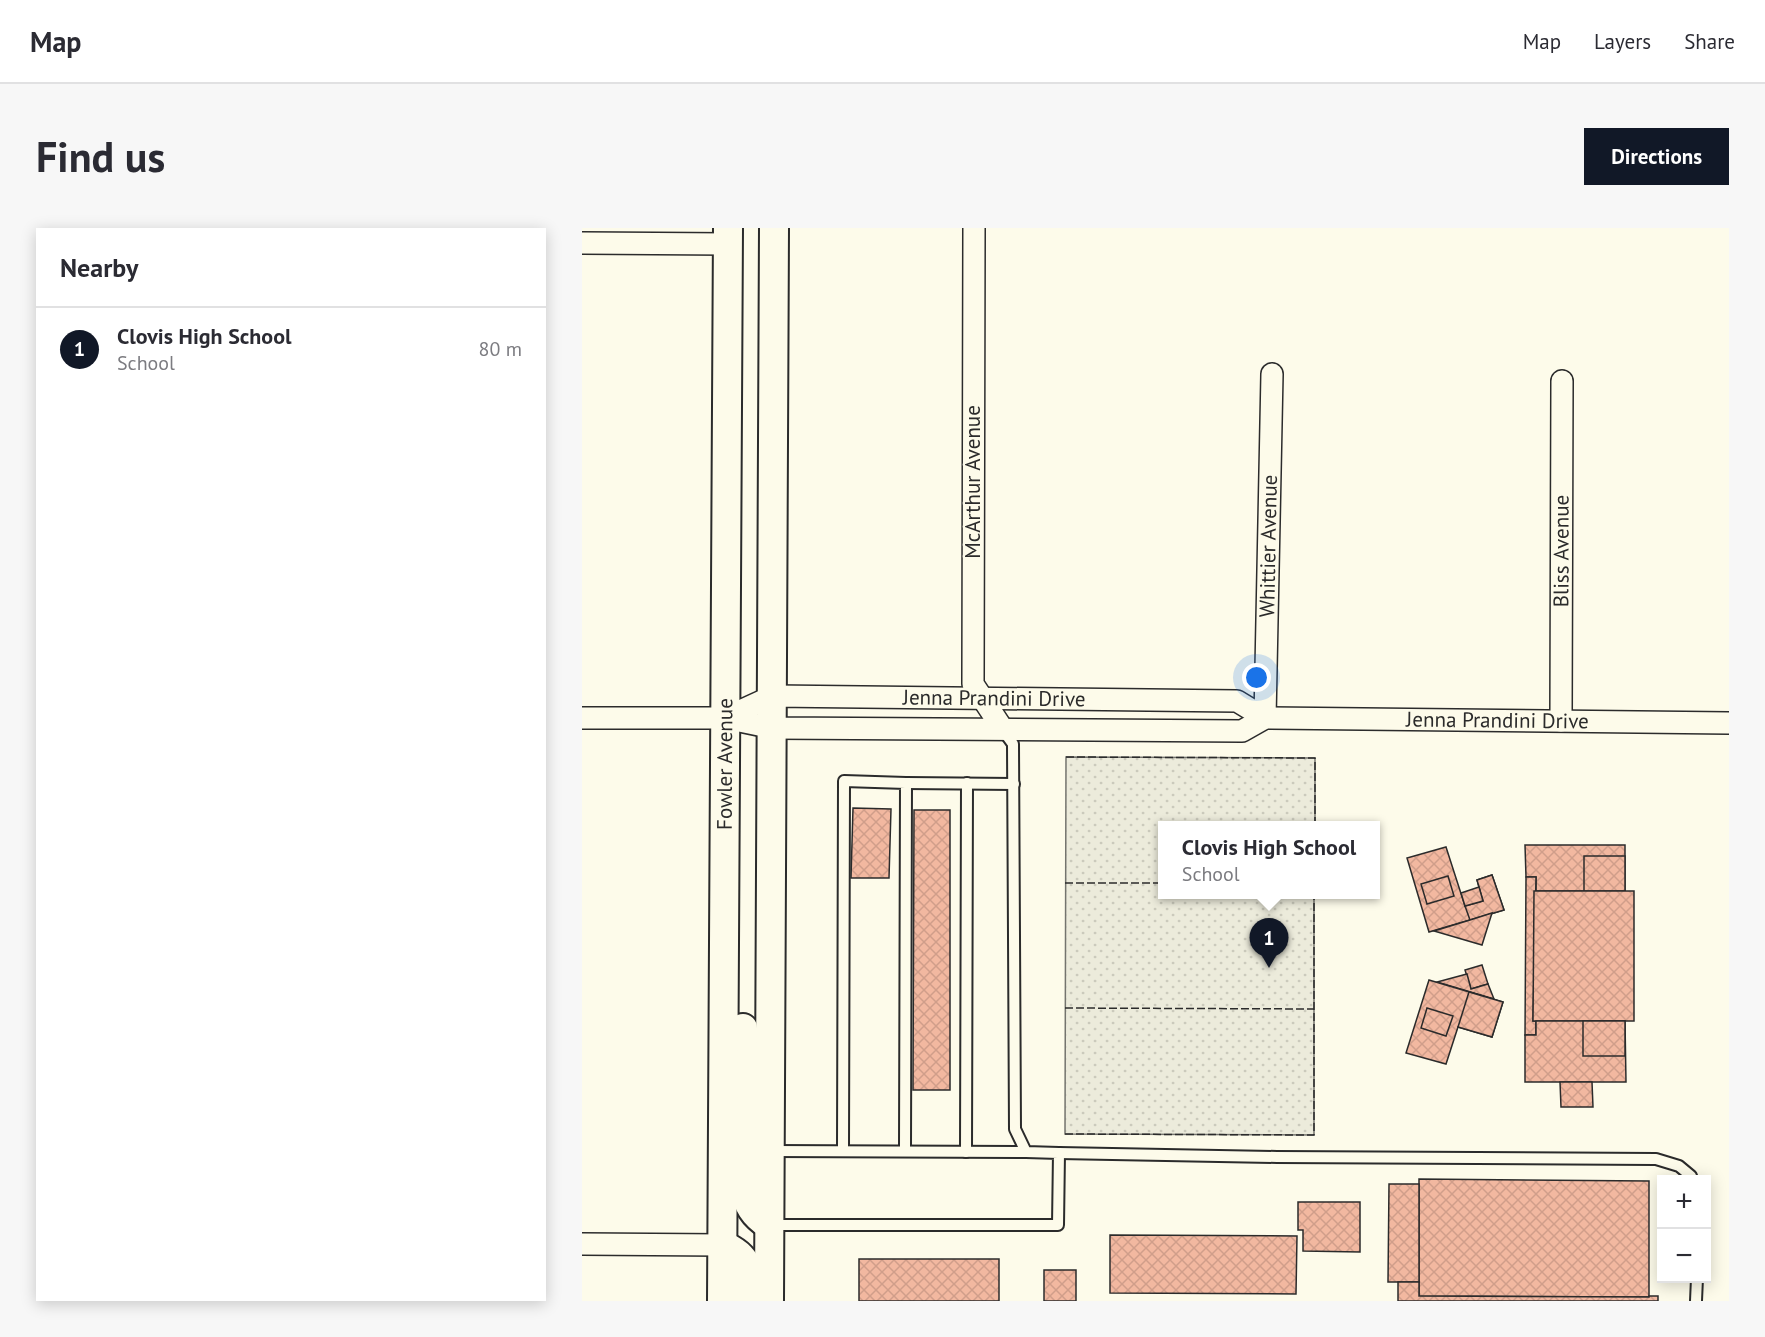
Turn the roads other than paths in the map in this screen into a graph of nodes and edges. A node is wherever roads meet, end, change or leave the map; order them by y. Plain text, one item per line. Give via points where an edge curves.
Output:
1 (774, 228) edge
2 (974, 228) edge
3 (728, 236) edge
4 (582, 243) edge
5 (1272, 375) dead end
6 (1562, 381) dead end
7 (773, 696) junction
8 (980, 697) junction
9 (582, 718) edge
10 (724, 718) junction
11 (1265, 718) junction
12 (1561, 721) junction
13 (1729, 723) edge
14 (773, 728) junction
15 (1002, 728) junction
16 (724, 766) junction
17 (906, 783) junction
18 (967, 783) junction
19 (1014, 784) junction
20 (771, 1151) junction
21 (843, 1151) junction
22 (905, 1151) junction
23 (966, 1152) junction
24 (1026, 1152) junction
25 (1059, 1153) junction
26 (1691, 1175) edge
27 (769, 1225) junction
28 (582, 1244) edge
29 (722, 1245) junction
30 (1697, 1283) edge
31 (722, 1301) edge
32 (749, 1301) edge
33 (769, 1301) edge
34 (1696, 1301) edge

1 - 7 main road
2 - 8 street, McArthur Avenue via 973,684
3 - 4 street
3 - 10 main road, Fowler Avenue
5 - 11 street, Whittier Avenue
6 - 12 street, Bliss Avenue
7 - 8 street, Jenna Prandini Drive
7 - 10 street, Jenna Prandini Drive
7 - 14 main road
8 - 11 street, Jenna Prandini Drive via 1237,701
8 - 15 street, McArthur Avenue
9 - 10 street
10 - 14 street, Jenna Prandini Drive
10 - 16 main road, Fowler Avenue
11 - 12 street, Jenna Prandini Drive
11 - 15 street, Jenna Prandini Drive via 1242,731
12 - 13 street, Jenna Prandini Drive
14 - 15 street, Jenna Prandini Drive
14 - 20 main road
15 - 19 lane via 1013,744
16 - 27 main road via 743,917 743,1187 748,1206
16 - 29 main road, Fowler Avenue
17 - 18 lane
17 - 21 lane via 844,781
17 - 22 lane
18 - 19 lane
18 - 23 lane
19 - 24 lane via 1015,1129
20 - 21 lane
20 - 27 main road
21 - 22 lane
22 - 23 lane
23 - 24 lane
24 - 25 lane
25 - 26 lane via 1656,1159
25 - 27 lane via 1058,1225
27 - 33 main road
28 - 29 street
29 - 31 main road, Fowler Avenue
29 - 32 main road via 744,1258 749,1270
30 - 34 lane

